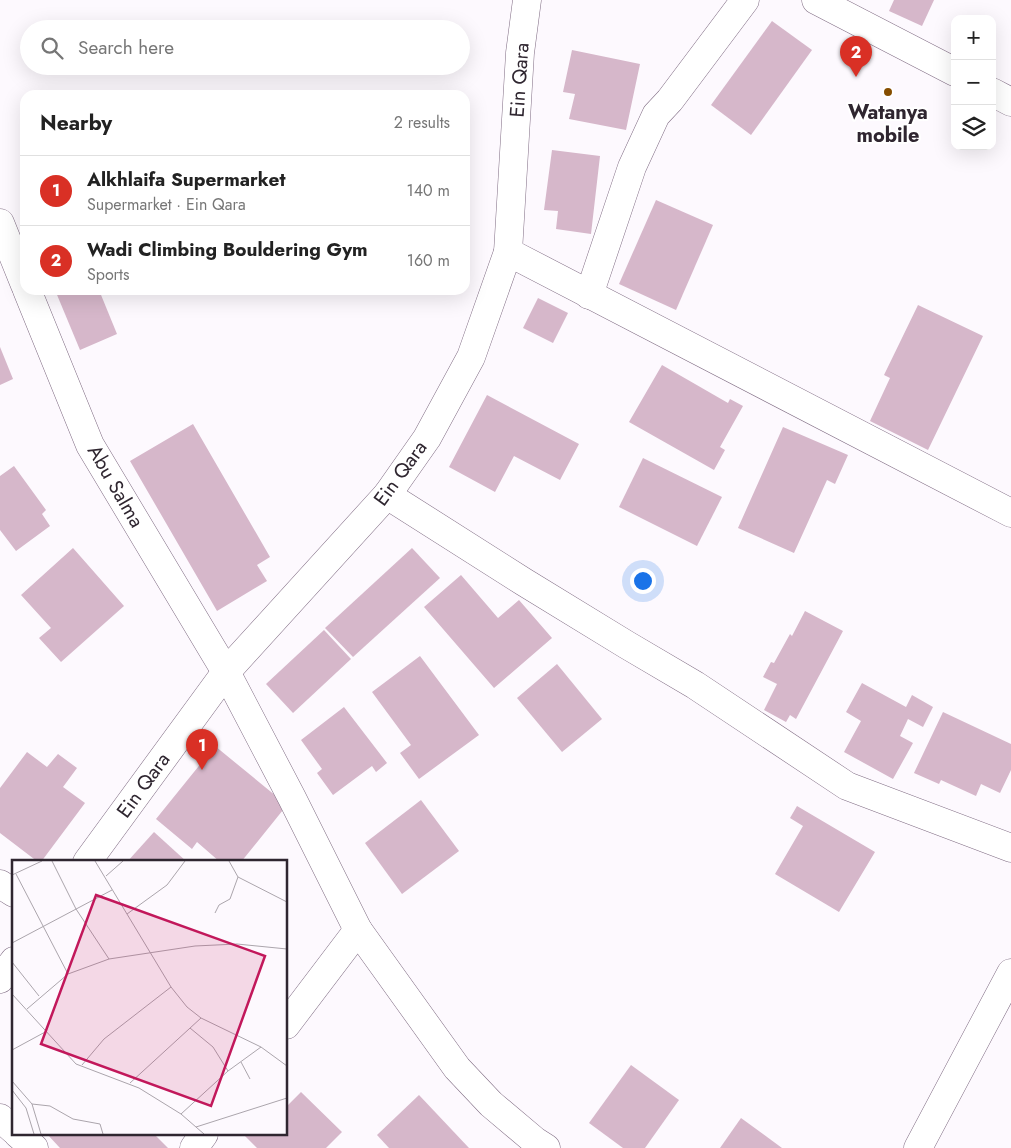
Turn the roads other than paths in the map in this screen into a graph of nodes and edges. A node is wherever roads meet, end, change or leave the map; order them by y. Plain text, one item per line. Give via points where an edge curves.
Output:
1 (527, 0) edge
2 (745, 0) edge
3 (816, 0) edge
4 (951, 70) edge
5 (996, 94) edge
6 (1011, 102) edge
7 (0, 223) edge
8 (508, 252) junction
9 (20, 273) edge
10 (29, 295) edge
11 (589, 295) junction
12 (387, 494) junction
13 (1011, 513) edge
14 (226, 672) junction
15 (1011, 848) edge
16 (88, 860) edge
17 (0, 884) edge
18 (12, 892) edge
19 (358, 930) junction
20 (12, 964) edge
21 (1011, 973) edge
22 (0, 979) edge
23 (288, 1022) edge
24 (0, 1118) edge
25 (12, 1128) edge
26 (20, 1136) edge
27 (203, 1136) edge
28 (925, 1145) edge
29 (536, 1146) edge
30 (34, 1148) edge
31 (194, 1148) edge

1 - 8 street, Ein Qara via 520,53
2 - 11 street via 656,115 632,167
3 - 4 street
5 - 6 street
7 - 9 street
8 - 11 street
8 - 12 street, Ein Qara via 471,357 426,438
10 - 14 street, Abu Salma via 90,445
11 - 13 street
12 - 14 street, Ein Qara
12 - 15 street via 548,597 695,685 847,786
14 - 16 street, Ein Qara
14 - 19 street, Abu Salma
17 - 18 street
19 - 23 street
19 - 29 street, Abu Salma via 458,1068
20 - 22 street
21 - 28 street
24 - 25 street
26 - 30 street
27 - 31 street

